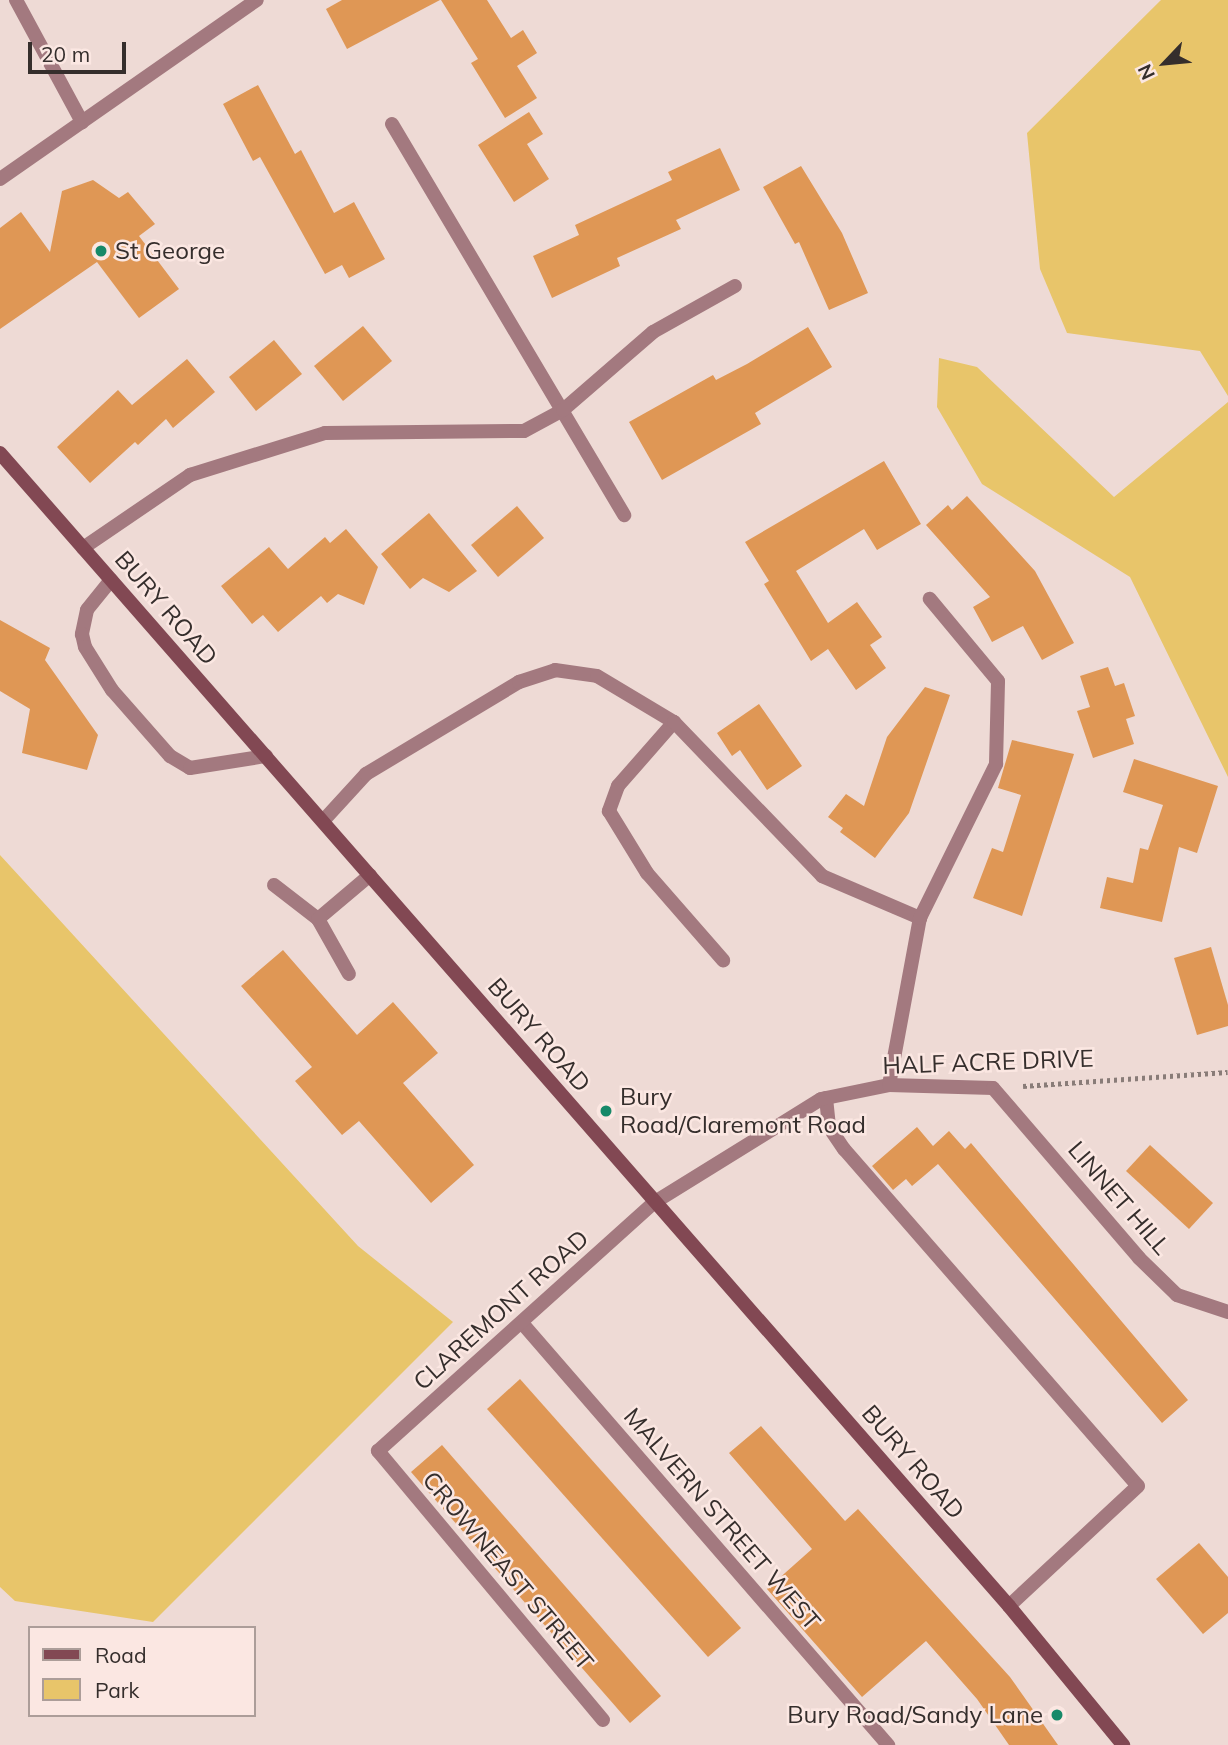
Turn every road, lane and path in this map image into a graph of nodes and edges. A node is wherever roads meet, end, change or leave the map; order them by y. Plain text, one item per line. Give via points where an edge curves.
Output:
1 (16, 0) edge
2 (257, 0) edge
3 (82, 122) junction
4 (392, 124) dead end
5 (0, 178) edge
6 (735, 286) dead end
7 (563, 410) junction
8 (0, 453) edge
9 (624, 515) dead end
10 (83, 548) junction
11 (111, 580) junction
12 (930, 599) dead end
13 (674, 722) junction
14 (266, 757) junction
15 (323, 821) junction
16 (370, 875) junction
17 (274, 885) dead end
18 (920, 918) junction
19 (318, 919) junction
20 (723, 960) dead end
21 (349, 974) dead end
22 (1228, 1072) edge
23 (889, 1085) junction
24 (993, 1088) junction
25 (826, 1098) junction
26 (654, 1202) junction
27 (1228, 1312) edge
28 (522, 1323) junction
29 (378, 1451) joint
30 (1009, 1606) junction
31 (603, 1720) dead end
32 (888, 1745) edge
33 (1123, 1745) edge

1 - 3 street
2 - 3 street
3 - 5 street
4 - 7 street
6 - 7 street via 653,332
7 - 9 street
7 - 10 street via 524,431 325,433 190,475
8 - 10 main road, BURY ROAD
10 - 11 main road, BURY ROAD
11 - 14 main road, BURY ROAD
11 - 14 street via 87,610 82,634 112,690 170,756 190,768
12 - 18 street via 998,681 996,764
13 - 15 street via 597,676 555,670 519,682 366,774
13 - 18 street via 822,876
13 - 20 street via 618,786 609,811 647,873
14 - 15 main road, BURY ROAD
15 - 16 main road, BURY ROAD
16 - 19 street
16 - 26 main road, BURY ROAD
17 - 19 street
18 - 23 street
19 - 21 street
22 - 24 path, HALF ACRE DRIVE
23 - 24 street, HALF ACRE DRIVE
23 - 25 street, HALF ACRE DRIVE
24 - 27 street, LINNET HILL via 1177,1295
25 - 26 street, HALF ACRE DRIVE
25 - 30 street via 830,1127 844,1149 1138,1486
26 - 28 street, CLAREMONT ROAD
26 - 30 main road, BURY ROAD
28 - 29 street, CLAREMONT ROAD
28 - 32 street, MALVERN STREET WEST
29 - 31 street, CROWNEAST STREET
30 - 33 main road, BURY ROAD

